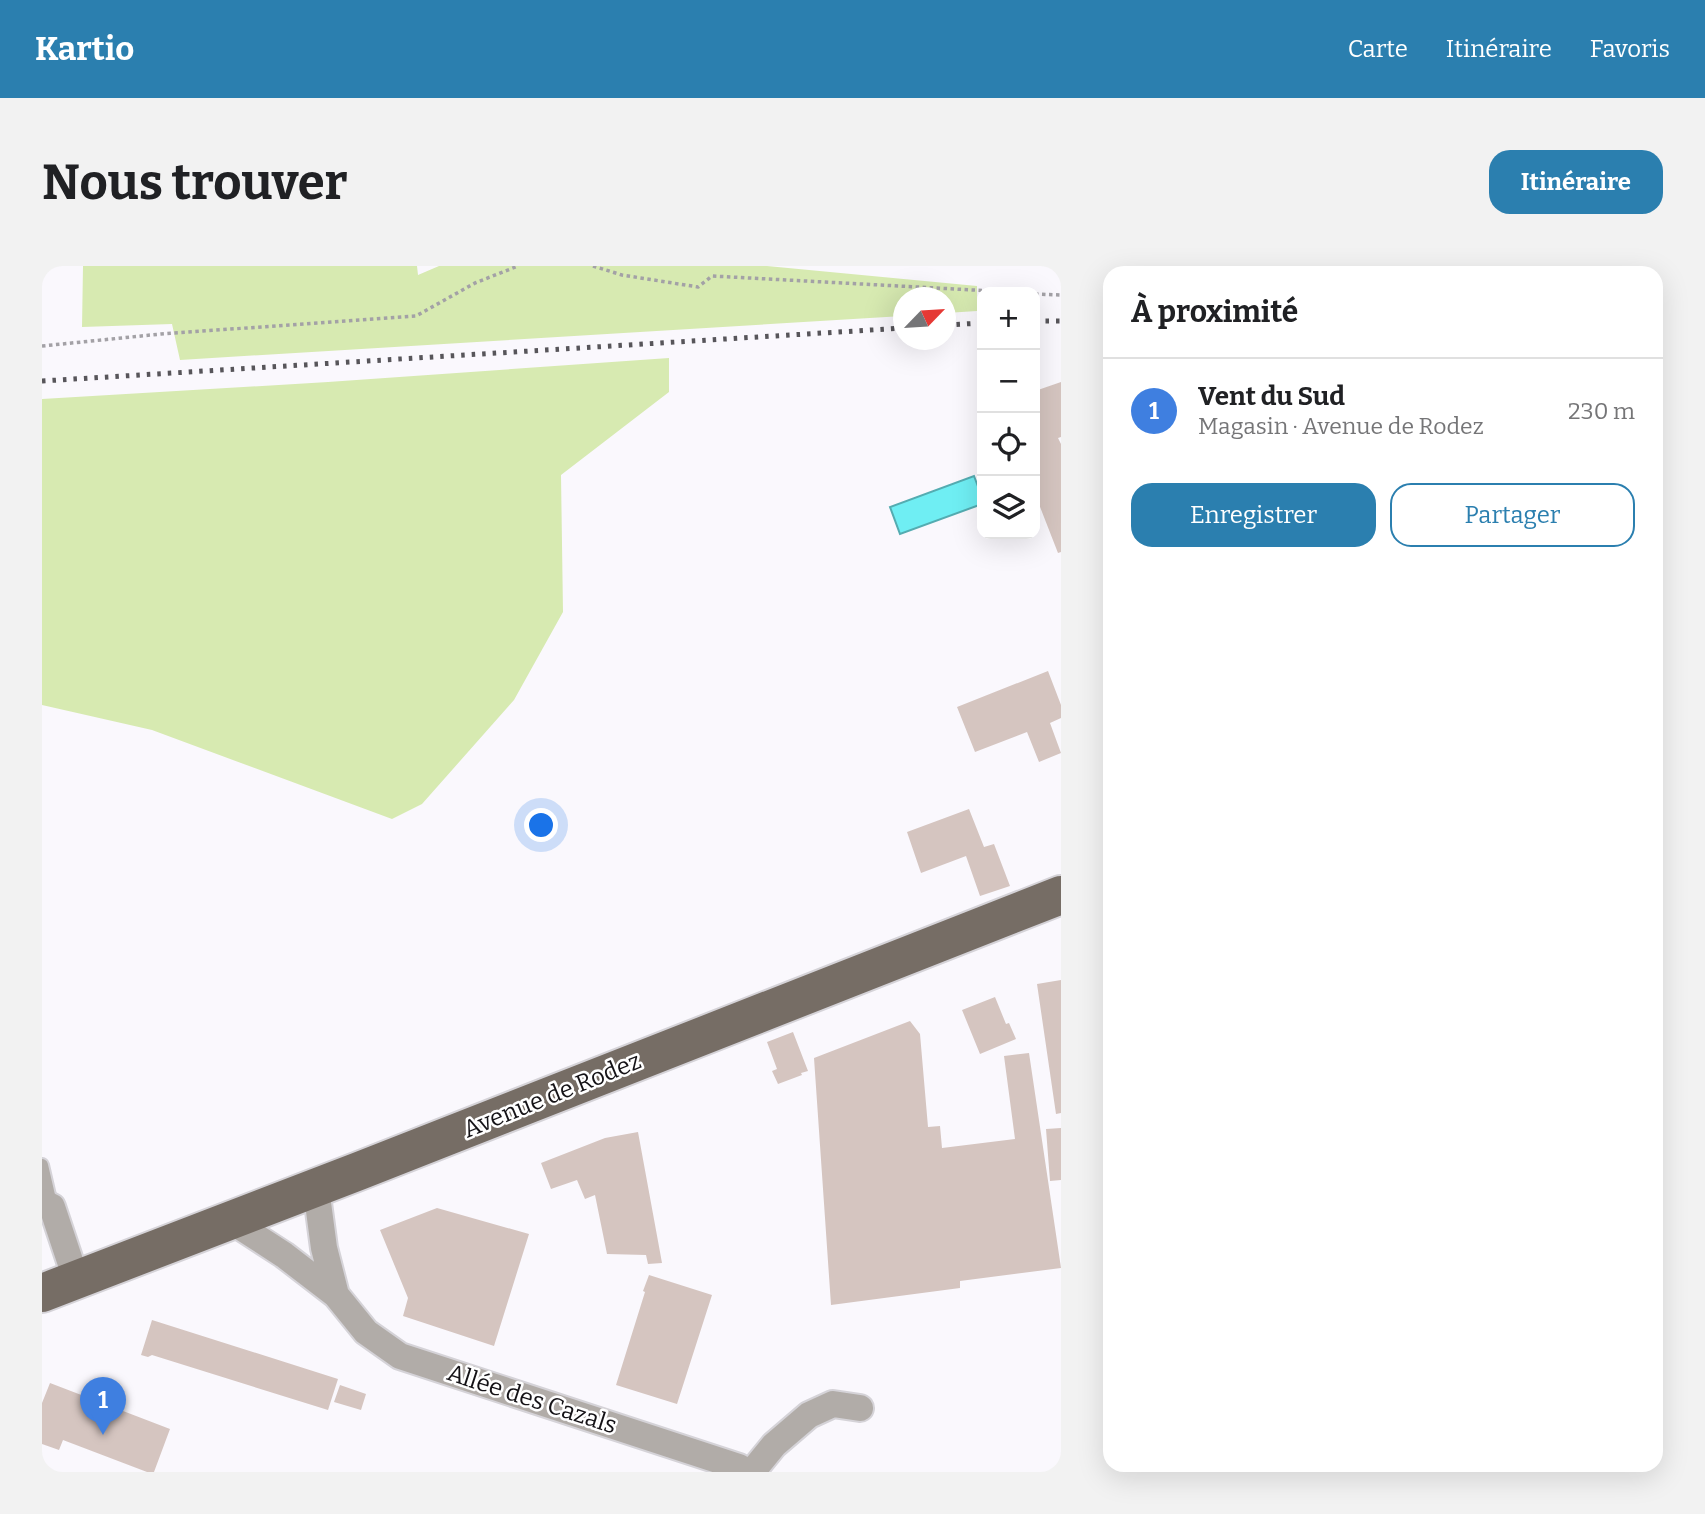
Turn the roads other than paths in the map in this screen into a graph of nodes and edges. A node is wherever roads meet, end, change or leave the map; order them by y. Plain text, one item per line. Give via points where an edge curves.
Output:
1 (1061, 895) edge
2 (42, 1165) edge
3 (316, 1188) junction
4 (47, 1205) edge
5 (230, 1220) junction
6 (59, 1286) edge
7 (336, 1295) junction
8 (860, 1408) dead end
9 (750, 1472) edge

1 - 3 main road, Avenue de Rodez
2 - 4 lane
3 - 5 main road, Avenue de Rodez
3 - 7 street, Allée des Cazals
4 - 6 street
5 - 6 main road, Avenue de Rodez
5 - 7 street, Allée des Cazals
7 - 9 street, Allée des Cazals via 366,1332 400,1356
8 - 9 street via 832,1404 809,1415

